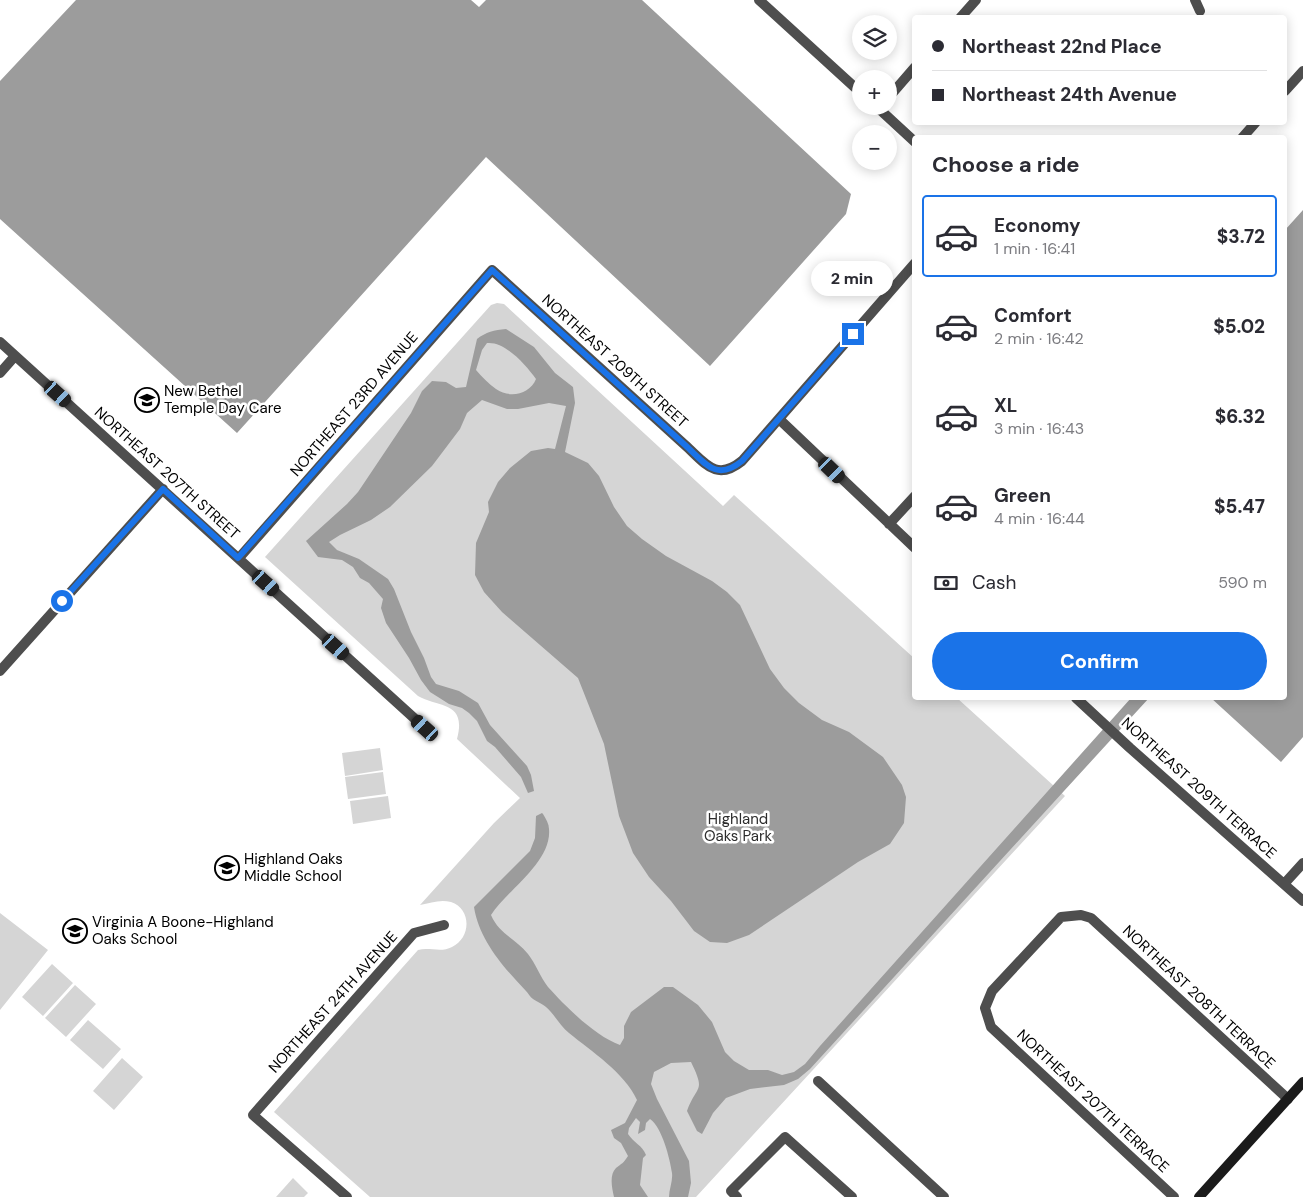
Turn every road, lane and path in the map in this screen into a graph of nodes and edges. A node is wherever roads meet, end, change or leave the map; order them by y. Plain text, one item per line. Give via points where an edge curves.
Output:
1 (759, 0) edge
2 (976, 0) edge
3 (1194, 0) edge
4 (1200, 11) dead end
5 (963, 15) edge
6 (912, 70) edge
7 (1303, 71) edge
8 (852, 85) edge
9 (897, 88) edge
10 (1287, 88) edge
11 (886, 115) edge
12 (1253, 125) edge
13 (1245, 135) edge
14 (912, 139) edge
15 (912, 266) edge
16 (492, 270) joint
17 (0, 342) edge
18 (15, 356) junction
19 (0, 373) edge
20 (779, 419) junction
21 (163, 489) junction
22 (912, 499) edge
23 (889, 524) junction
24 (912, 545) edge
25 (238, 558) junction
26 (0, 671) edge
27 (1078, 700) edge
28 (425, 728) dead end
29 (1303, 863) edge
30 (1284, 884) junction
31 (1303, 901) edge
32 (1091, 918) joint
33 (444, 925) dead end
34 (818, 1080) dead end
35 (1303, 1082) edge
36 (1288, 1099) junction
37 (734, 1194) edge
38 (348, 1197) edge
39 (852, 1197) edge
40 (944, 1197) edge
41 (1174, 1197) edge
42 (1199, 1197) edge

1 - 8 street
2 - 5 street
3 - 4 street
6 - 9 street
7 - 10 street
11 - 14 street
12 - 13 street
15 - 20 street
16 - 20 street, NORTHEAST 209TH STREET via 685,445 719,471 732,469 742,461
16 - 25 street, NORTHEAST 23RD AVENUE
17 - 18 street, NORTHEAST 207TH STREET
18 - 19 street
18 - 21 street, NORTHEAST 207TH STREET
20 - 23 street
21 - 25 street, NORTHEAST 207TH STREET
21 - 26 street
22 - 23 street
23 - 24 street
25 - 28 street, NORTHEAST 207TH STREET
27 - 30 street, NORTHEAST 209TH TERRACE
29 - 30 street
30 - 31 street, NORTHEAST 209TH TERRACE
32 - 36 street, NORTHEAST 208TH TERRACE
32 - 41 street, NORTHEAST 207TH TERRACE via 1081,915 1061,917 992,991 985,1008 991,1027
33 - 38 street, NORTHEAST 24TH AVENUE via 414,934 253,1114
34 - 40 street
35 - 36 street
36 - 42 street
37 - 39 street via 785,1137

